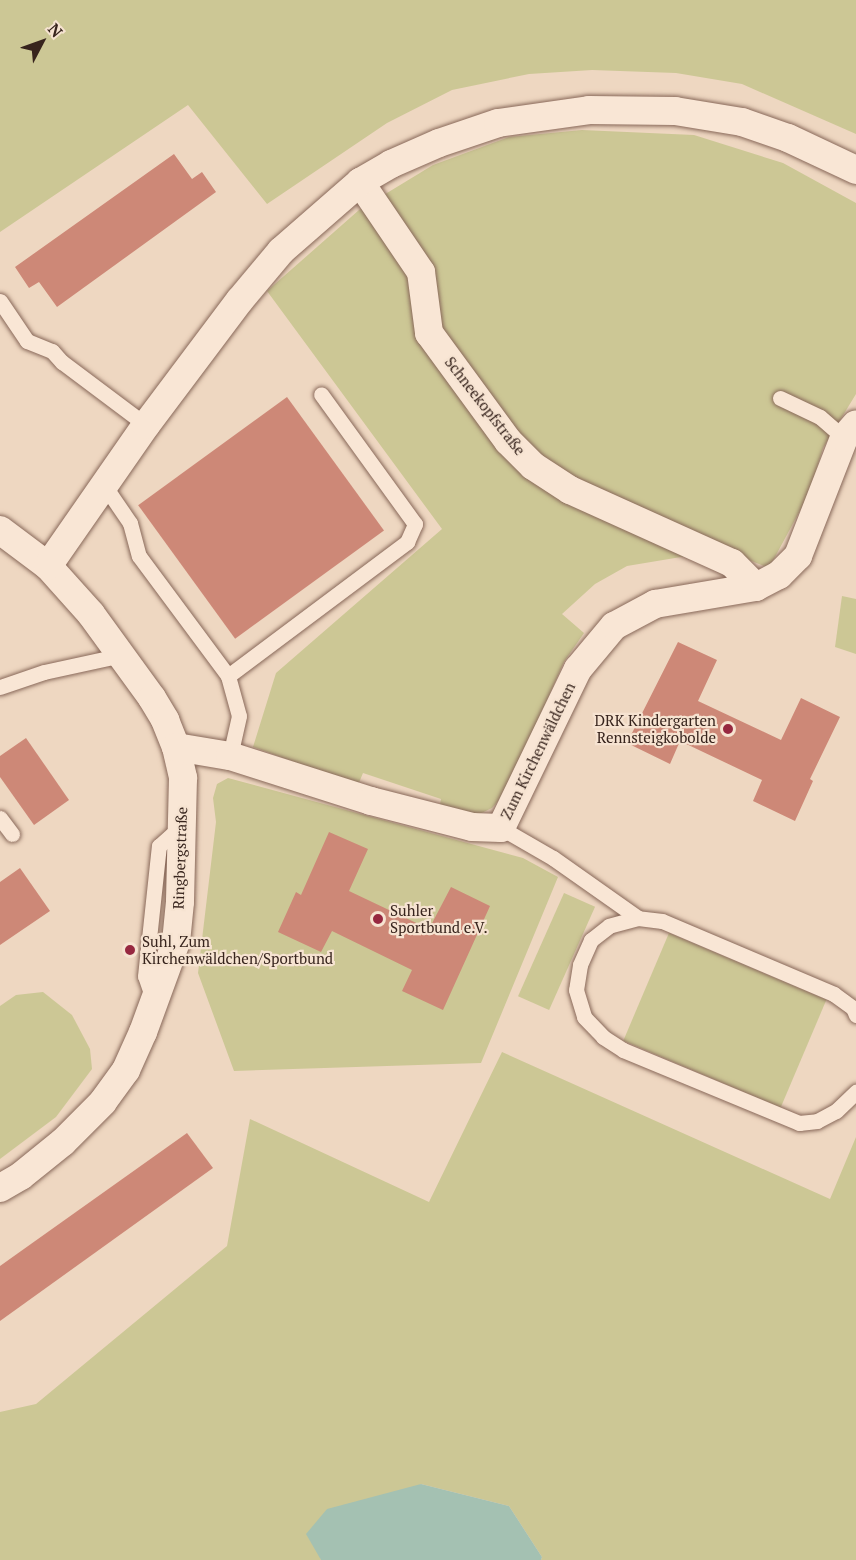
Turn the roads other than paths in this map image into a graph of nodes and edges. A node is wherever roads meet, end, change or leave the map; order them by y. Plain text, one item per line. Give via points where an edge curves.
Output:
1 (856, 170) edge
2 (360, 182) junction
3 (0, 301) edge
4 (321, 394) dead end
5 (780, 398) dead end
6 (146, 424) junction
7 (850, 431) edge
8 (104, 485) junction
9 (0, 530) edge
10 (48, 566) junction
11 (756, 587) junction
12 (122, 655) junction
13 (228, 676) junction
14 (0, 687) edge
15 (176, 747) junction
16 (230, 756) junction
17 (0, 818) edge
18 (501, 828) junction
19 (12, 834) dead end
20 (638, 918) junction
21 (856, 997) edge
22 (839, 998) junction
23 (856, 1015) edge
24 (856, 1092) edge
25 (0, 1188) edge

1 - 2 street via 788,138 742,122 675,111 589,110 498,123 439,143
2 - 6 street via 281,251
2 - 11 street, Schneekopfstraße via 421,272 429,333 508,441 532,466 570,490 732,563
3 - 6 lane via 27,340 52,351
4 - 13 lane via 415,524 407,542
5 - 7 lane
6 - 8 street
7 - 11 street, Zum Kirchenwäldchen via 798,556 779,575
8 - 10 street
8 - 13 lane via 130,523 139,555
9 - 10 street, Ringbergstraße
10 - 12 street, Ringbergstraße
11 - 18 street, Zum Kirchenwäldchen via 655,604 614,626 578,669
12 - 14 lane via 44,672
12 - 15 street, Ringbergstraße via 152,698
13 - 16 lane via 238,716
15 - 16 street, Zum Kirchenwäldchen
15 - 25 street, Ringbergstraße via 183,778 180,902 176,942 155,1004 126,1070 103,1102 63,1142
16 - 18 street, Zum Kirchenwäldchen via 371,801 472,827
17 - 19 lane
18 - 20 lane via 553,858
20 - 22 lane via 663,921
20 - 24 lane via 609,926 591,940 580,965 576,990 584,1017 603,1037 622,1050 800,1123 817,1121 836,1111
21 - 22 lane
22 - 23 lane

